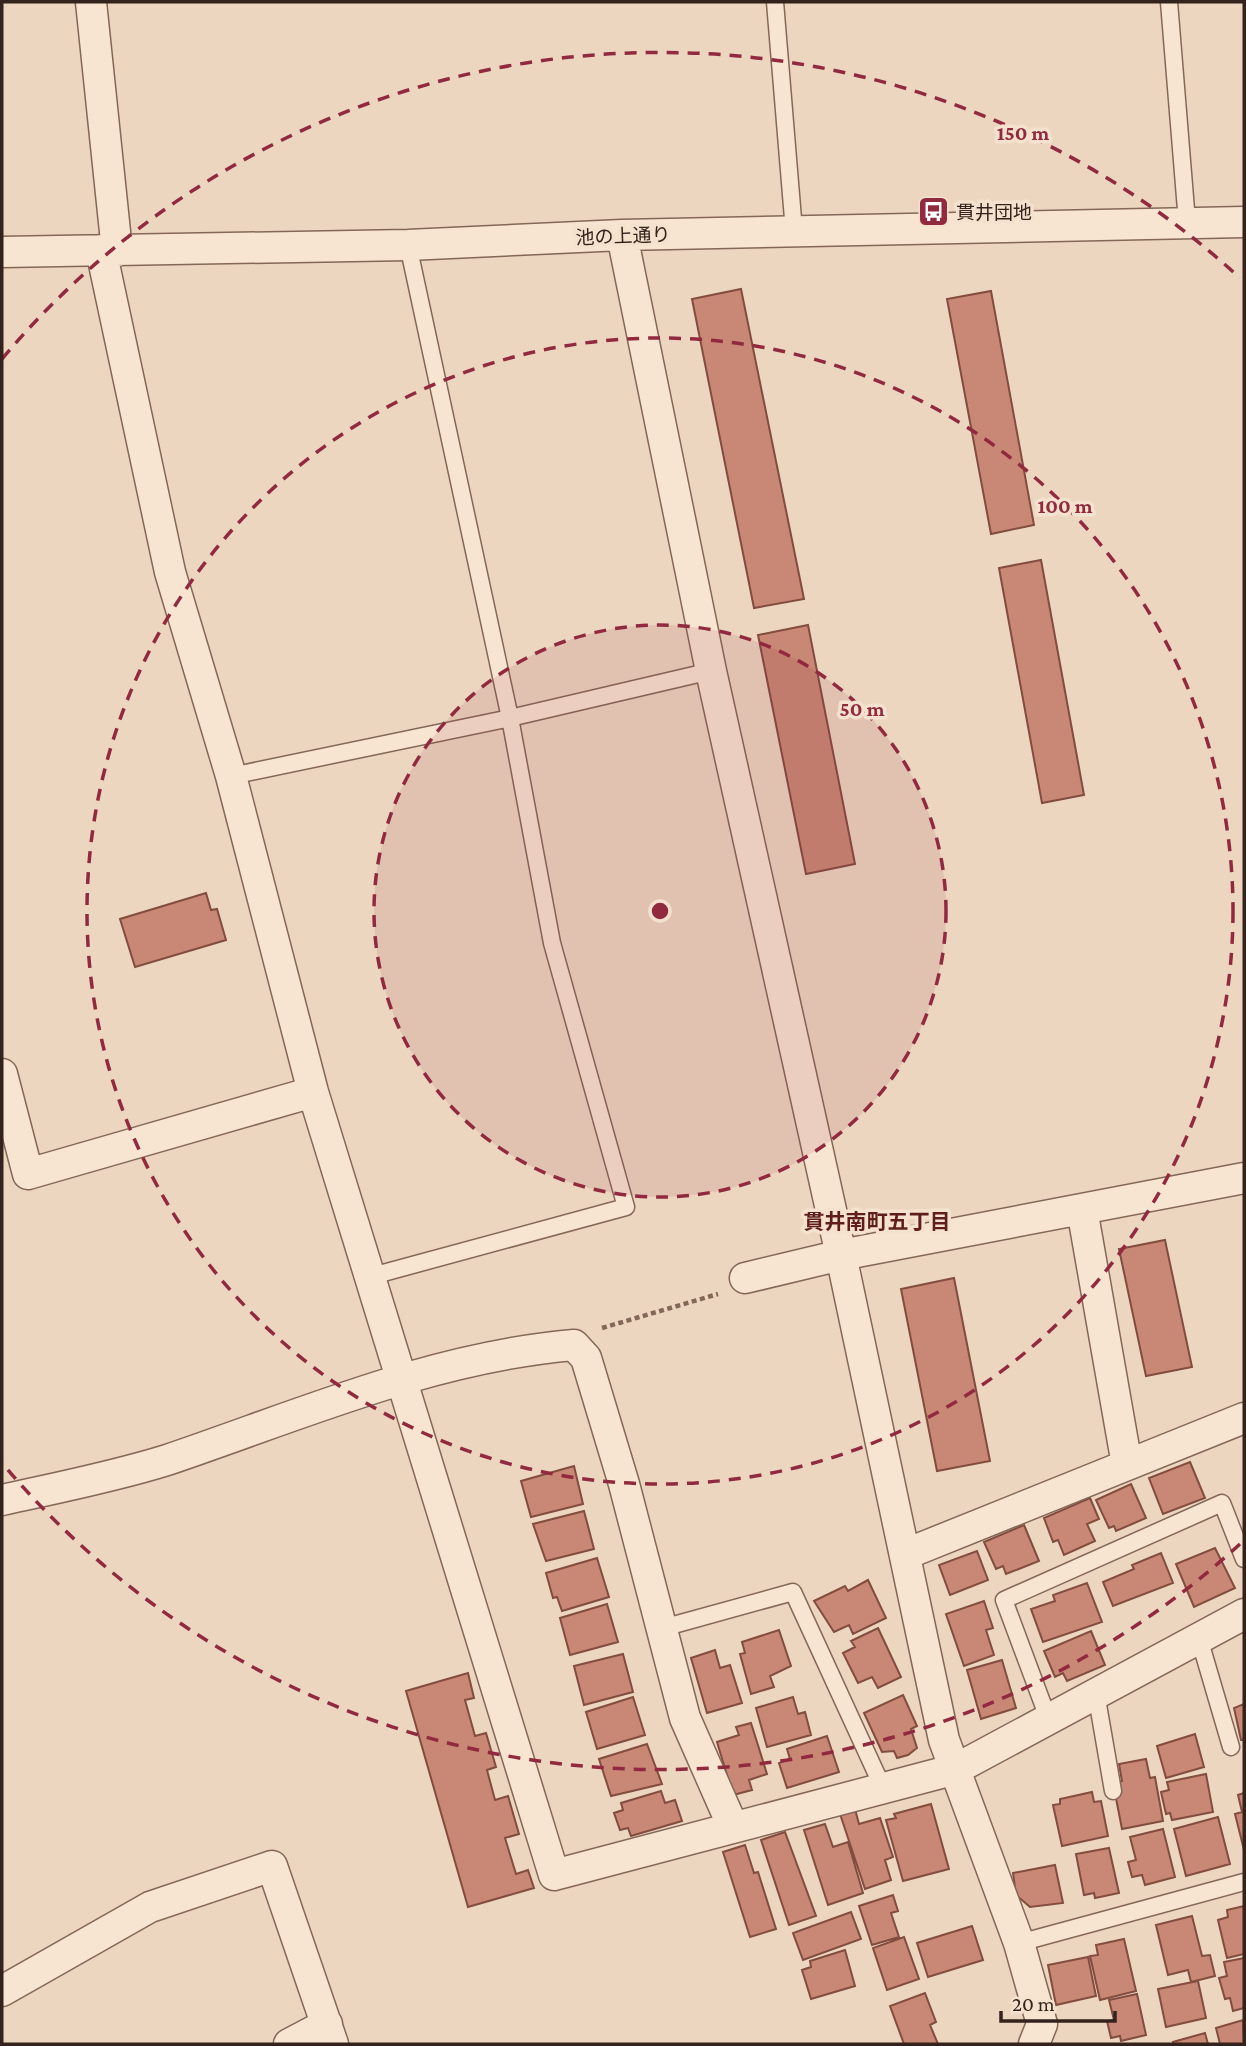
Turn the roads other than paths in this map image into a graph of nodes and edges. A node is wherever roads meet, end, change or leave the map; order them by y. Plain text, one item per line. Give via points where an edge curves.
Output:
1 (91, 2) edge
2 (775, 2) edge
3 (1169, 2) edge
4 (1187, 222) junction
5 (1244, 222) edge
6 (794, 231) junction
7 (622, 235) junction
8 (408, 245) junction
9 (109, 250) junction
10 (2, 252) edge
11 (711, 671) junction
12 (510, 719) junction
13 (231, 776) junction
14 (2, 1074) edge
15 (313, 1092) junction
16 (1243, 1184) edge
17 (1082, 1209) junction
18 (841, 1255) junction
19 (372, 1276) junction
20 (745, 1278) road end
21 (401, 1378) junction
22 (1244, 1418) edge
23 (1127, 1465) junction
24 (2, 1500) edge
25 (906, 1554) junction
26 (1244, 1559) edge
27 (1244, 1614) edge
28 (659, 1629) junction
29 (1199, 1638) junction
30 (1096, 1693) junction
31 (1048, 1718) junction
32 (1231, 1746) dead end
33 (956, 1769) junction
34 (883, 1788) junction
35 (1113, 1791) dead end
36 (733, 1827) junction
37 (1244, 1882) edge
38 (1019, 1943) junction
39 (2, 1992) edge
40 (330, 2034) edge
41 (289, 2044) edge
42 (1034, 2044) edge

1 - 9 street
2 - 6 lane
3 - 4 lane
4 - 5 street, 池の上通り
4 - 6 street, 池の上通り
6 - 7 street, 池の上通り
7 - 8 street, 池の上通り
7 - 11 street
8 - 9 street, 池の上通り
8 - 12 lane
9 - 10 street, 池の上通り
9 - 13 street via 170,572
11 - 12 lane
11 - 18 street
12 - 13 lane
12 - 19 lane via 552,943 626,1207
13 - 15 street
14 - 15 street via 28,1174
15 - 19 street
16 - 17 street
17 - 18 street
17 - 23 street
18 - 20 street
18 - 25 street
19 - 21 street
21 - 24 street via 163,1461
21 - 28 street via 574,1345 586,1358 624,1484
21 - 36 street via 554,1875
22 - 23 street
23 - 25 street
25 - 33 street via 944,1741
26 - 31 lane via 1222,1503 1004,1600
27 - 29 street
28 - 34 lane via 793,1592
28 - 36 street via 685,1718
29 - 30 street
29 - 32 lane
30 - 31 street
30 - 35 lane
31 - 33 street
33 - 34 street
33 - 38 street
34 - 36 street
37 - 38 lane
38 - 42 street via 1042,2024
39 - 40 street via 150,1907 272,1866
40 - 41 street

